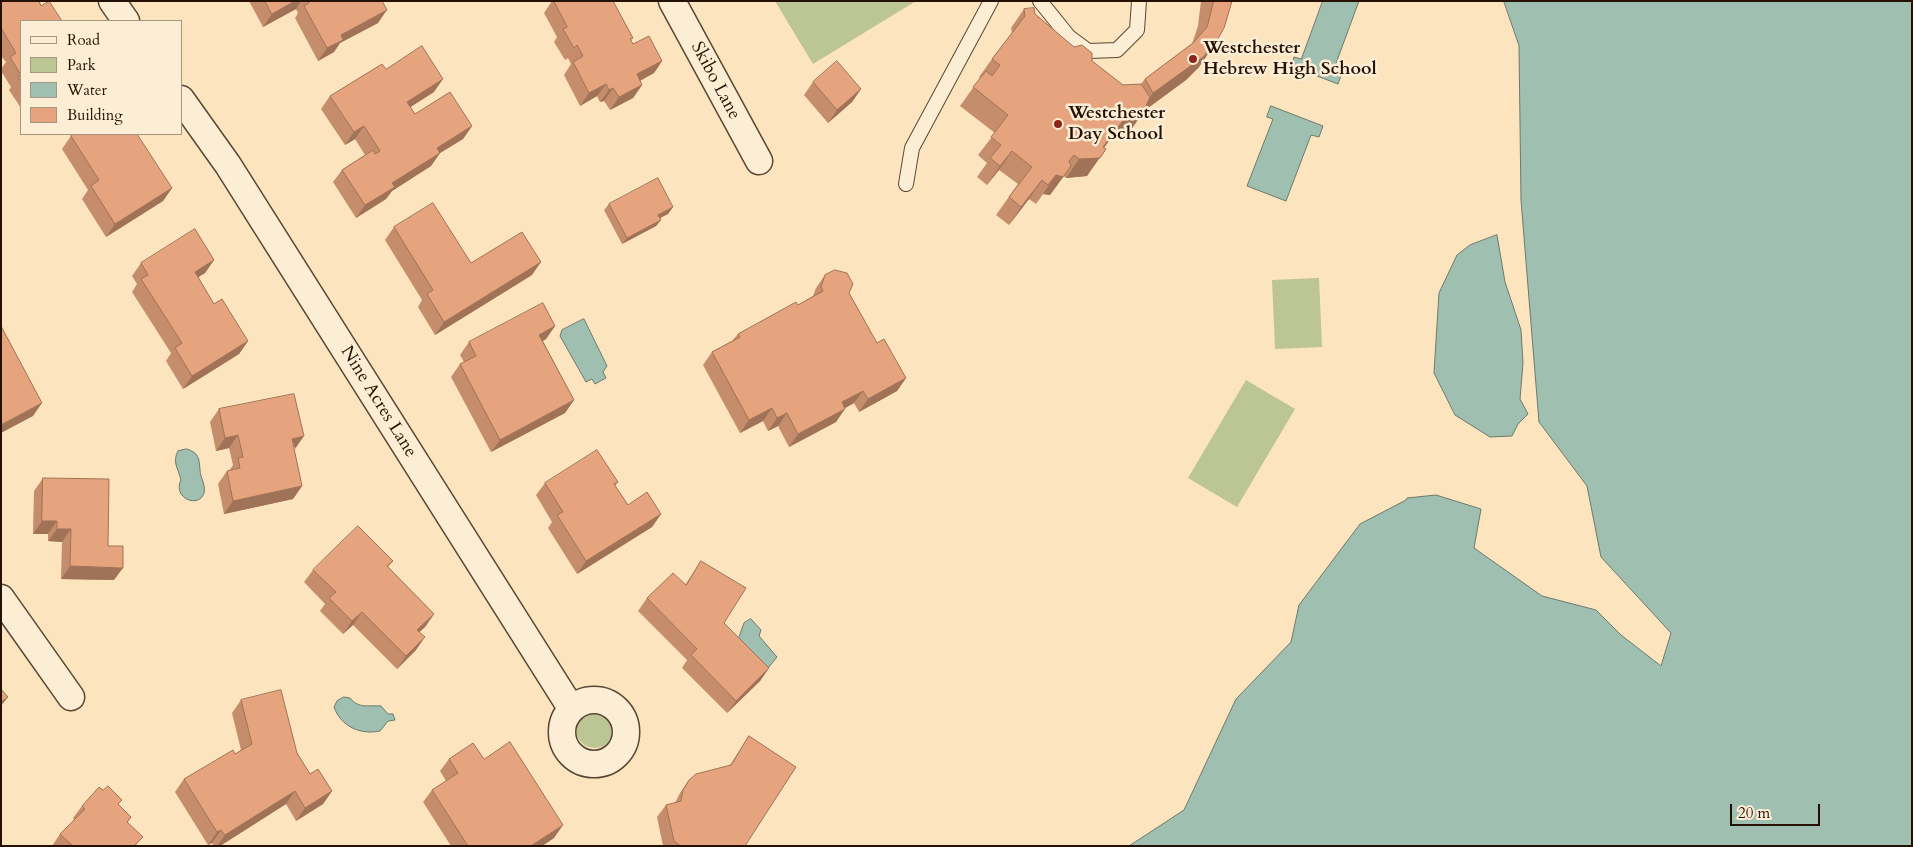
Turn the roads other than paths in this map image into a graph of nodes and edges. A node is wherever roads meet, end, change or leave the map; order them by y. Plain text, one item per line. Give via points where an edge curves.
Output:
1 (112, 1) edge
2 (672, 1) edge
3 (991, 1) edge
4 (1040, 1) edge
5 (1139, 1) edge
6 (125, 20) edge
7 (182, 100) edge
8 (759, 161) dead end
9 (906, 184) dead end
10 (1, 598) edge
11 (71, 697) dead end
12 (572, 708) dead end

1 - 6 street
2 - 8 street, Skibo Lane
3 - 9 lane via 912,148
4 - 5 lane via 1069,37 1088,51 1117,50 1137,30
7 - 12 street, Nine Acres Lane via 228,165
10 - 11 street

